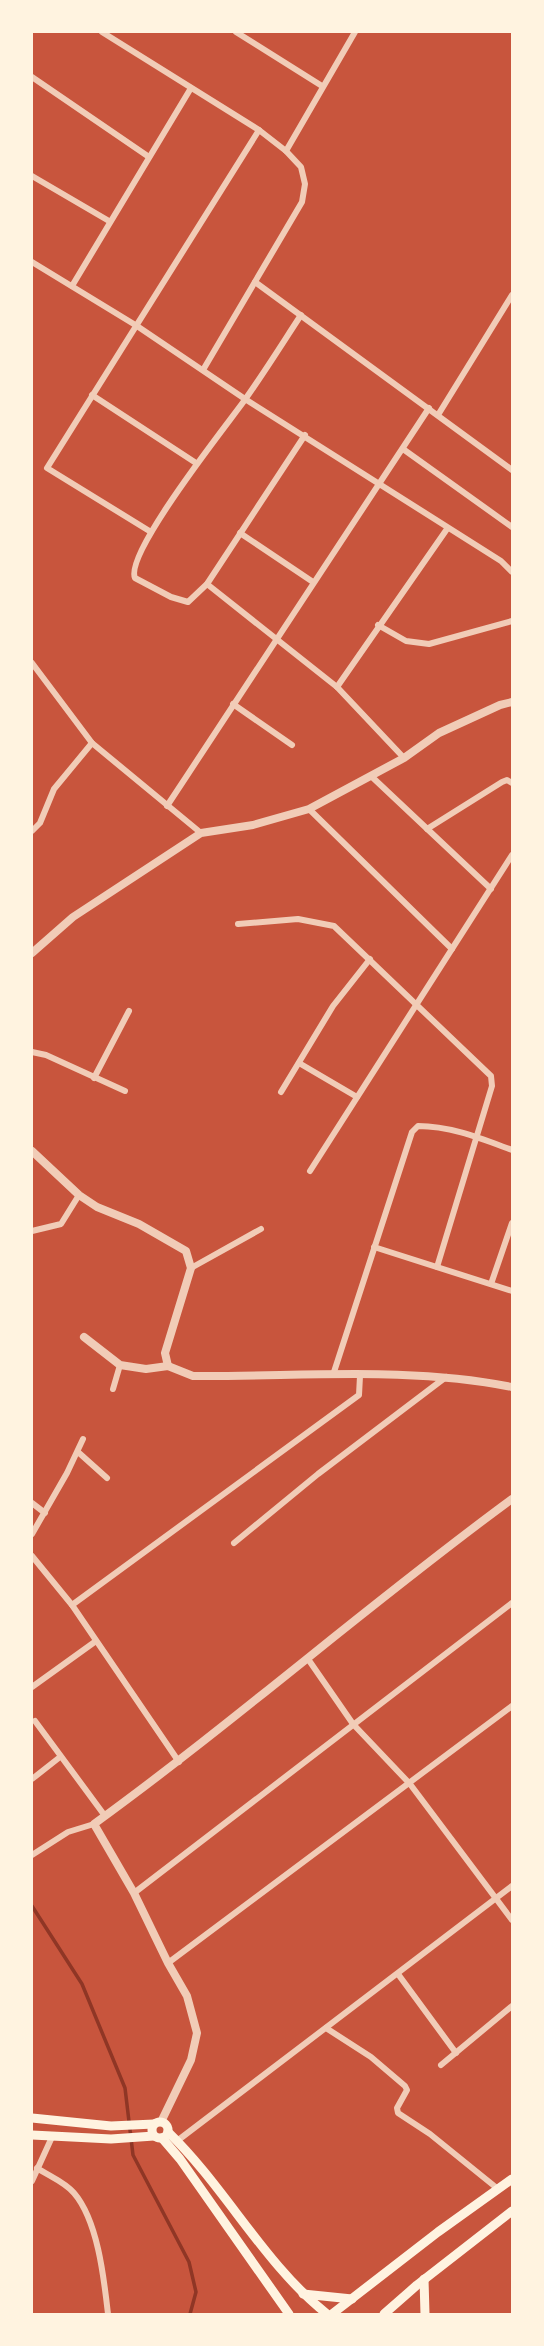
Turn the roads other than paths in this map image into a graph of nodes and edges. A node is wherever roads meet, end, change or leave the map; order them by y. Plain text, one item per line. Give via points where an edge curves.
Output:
1 (102, 32) edge
2 (236, 32) edge
3 (355, 32) edge
4 (32, 77) edge
5 (322, 86) junction
6 (191, 88) junction
7 (259, 130) junction
8 (286, 150) junction
9 (149, 156) junction
10 (32, 176) edge
11 (109, 221) junction
12 (32, 262) edge
13 (255, 282) junction
14 (72, 286) junction
15 (513, 295) edge
16 (300, 315) junction
17 (136, 326) junction
18 (203, 370) junction
19 (92, 395) junction
20 (245, 399) junction
21 (429, 408) junction
22 (438, 415) junction
23 (305, 435) junction
24 (403, 449) junction
25 (196, 463) junction
26 (513, 470) edge
27 (379, 485) junction
28 (513, 527) edge
29 (447, 529) junction
30 (151, 532) junction
31 (240, 533) junction
32 (513, 572) edge
33 (313, 582) junction
34 (207, 584) junction
35 (513, 621) edge
36 (378, 625) junction
37 (276, 641) junction
38 (32, 663) edge
39 (337, 687) junction
40 (513, 702) edge
41 (233, 704) junction
42 (92, 743) junction
43 (292, 745) dead end
44 (404, 758) junction
45 (371, 776) junction
46 (513, 783) edge
47 (167, 806) junction
48 (309, 808) junction
49 (427, 829) junction
50 (32, 831) edge
51 (201, 833) junction
52 (513, 855) edge
53 (491, 889) junction
54 (238, 924) dead end
55 (452, 949) junction
56 (32, 953) edge
57 (370, 960) junction
58 (418, 1003) junction
59 (129, 1011) dead end
60 (32, 1052) edge
61 (299, 1063) junction
62 (94, 1078) junction
63 (125, 1091) dead end
64 (281, 1091) dead end
65 (357, 1097) junction
66 (476, 1136) junction
67 (513, 1150) edge
68 (32, 1151) edge
69 (310, 1171) dead end
70 (79, 1195) junction
71 (513, 1223) edge
72 (261, 1229) dead end
73 (32, 1231) edge
74 (374, 1247) junction
75 (437, 1267) junction
76 (191, 1268) junction
77 (491, 1284) junction
78 (513, 1291) edge
79 (84, 1337) dead end
80 (120, 1365) junction
81 (167, 1366) junction
82 (333, 1376) junction
83 (360, 1376) junction
84 (446, 1377) junction
85 (513, 1387) edge
86 (113, 1389) dead end
87 (83, 1439) dead end
88 (78, 1452) junction
89 (107, 1478) dead end
90 (513, 1499) edge
91 (32, 1503) edge
92 (45, 1513) junction
93 (32, 1534) edge
94 (234, 1543) dead end
95 (32, 1556) edge
96 (513, 1603) edge
97 (72, 1605) junction
98 (96, 1641) junction
99 (308, 1659) junction
100 (32, 1687) edge
101 (513, 1706) edge
102 (35, 1721) dead end
103 (353, 1724) junction
104 (60, 1757) junction
105 (179, 1762) junction
106 (32, 1779) edge
107 (410, 1784) junction
108 (105, 1816) junction
109 (94, 1824) junction
110 (32, 1855) edge
111 (513, 1886) edge
112 (134, 1894) junction
113 (496, 1899) junction
114 (513, 1920) edge
115 (168, 1963) junction
116 (398, 1974) junction
117 (513, 2006) edge
118 (326, 2028) junction
119 (457, 2053) junction
120 (442, 2065) dead end
121 (32, 2118) edge
122 (158, 2123) junction
123 (32, 2135) edge
124 (162, 2136) junction
125 (52, 2137) junction
126 (177, 2141) junction
127 (37, 2168) junction
128 (513, 2179) edge
129 (32, 2181) edge
130 (498, 2189) junction
131 (513, 2211) edge
132 (424, 2279) junction
133 (302, 2294) junction
134 (352, 2299) junction
135 (286, 2313) edge
136 (108, 2315) edge
137 (327, 2315) edge
138 (332, 2315) edge
139 (384, 2315) edge
140 (425, 2315) edge

1 - 6 street
2 - 5 street
3 - 5 street
4 - 9 street
5 - 8 street
6 - 7 street
6 - 9 street
7 - 8 street
7 - 17 street
8 - 13 street via 301,167 305,184 302,202
9 - 11 street
10 - 11 street
11 - 14 street
12 - 14 street
13 - 16 street
13 - 18 street
14 - 17 street
15 - 22 street
16 - 20 street
16 - 21 street
17 - 18 street
17 - 19 street
18 - 20 street
19 - 25 street
19 - 30 street via 47,468
20 - 23 street
20 - 25 street
21 - 22 street
21 - 24 street
22 - 26 street
23 - 27 street
23 - 31 street
24 - 27 street
24 - 28 street
25 - 30 street
27 - 29 street
27 - 33 street
29 - 32 street
29 - 36 street
30 - 34 street via 135,578 188,602
31 - 33 street
31 - 34 street
33 - 37 street
34 - 37 street
35 - 36 street via 429,644 406,641
36 - 39 street
37 - 39 street
37 - 41 street
38 - 42 street
39 - 44 street
40 - 44 street via 439,733
41 - 43 street
41 - 47 street
42 - 47 street
42 - 50 street via 54,789
44 - 45 street
45 - 48 street
45 - 49 street
46 - 49 street via 502,782
47 - 51 street
48 - 51 street via 253,825
48 - 55 street
49 - 53 street
51 - 56 street via 73,917
52 - 53 street
53 - 55 street
54 - 57 street via 319,921 334,926
55 - 58 street
57 - 58 street
57 - 61 street via 333,1006
58 - 65 street
58 - 66 street via 491,1076
59 - 62 street
60 - 62 street
61 - 64 street
61 - 65 street
62 - 63 street
65 - 69 street
66 - 67 street
66 - 74 street via 435,1126 418,1126 412,1132
66 - 75 street
68 - 70 street
70 - 73 street via 61,1224
70 - 76 street via 178,1245 186,1251
71 - 77 street
72 - 76 street
74 - 75 street
74 - 82 street
75 - 77 street
76 - 81 street via 165,1353
77 - 78 street
79 - 80 street
80 - 81 street
80 - 86 street
81 - 82 street via 194,1376
82 - 83 street
83 - 84 street
83 - 97 street via 359,1395
84 - 85 street
84 - 94 street
87 - 88 street
88 - 89 street
88 - 92 street
90 - 99 street
91 - 92 street
92 - 93 street
95 - 97 street
96 - 103 street
97 - 98 street
98 - 100 street
98 - 105 street
99 - 103 street
99 - 105 street
101 - 107 street
102 - 104 street
103 - 107 street
103 - 112 street
104 - 106 street
104 - 108 street
105 - 108 street
107 - 113 street
107 - 115 street
108 - 109 street
109 - 110 street via 68,1832
109 - 112 street
111 - 113 street
112 - 115 street
113 - 114 street
113 - 116 street
115 - 122 street via 187,1996 197,2034 191,2060
116 - 118 street
116 - 119 street
117 - 119 street
118 - 126 street
118 - 130 street via 405,2086 398,2113
119 - 120 street
121 - 122 main road via 111,2126
122 - 124 main road via 168,2127
122 - 124 main road via 152,2132
123 - 125 main road
124 - 125 main road
124 - 126 main road
124 - 135 main road
125 - 127 street
126 - 133 main road
127 - 129 street
127 - 136 street via 74,2193 89,2220
128 - 130 main road
130 - 134 main road
131 - 132 main road
132 - 139 main road
132 - 140 main road
133 - 134 main road
133 - 137 main road
134 - 138 main road

